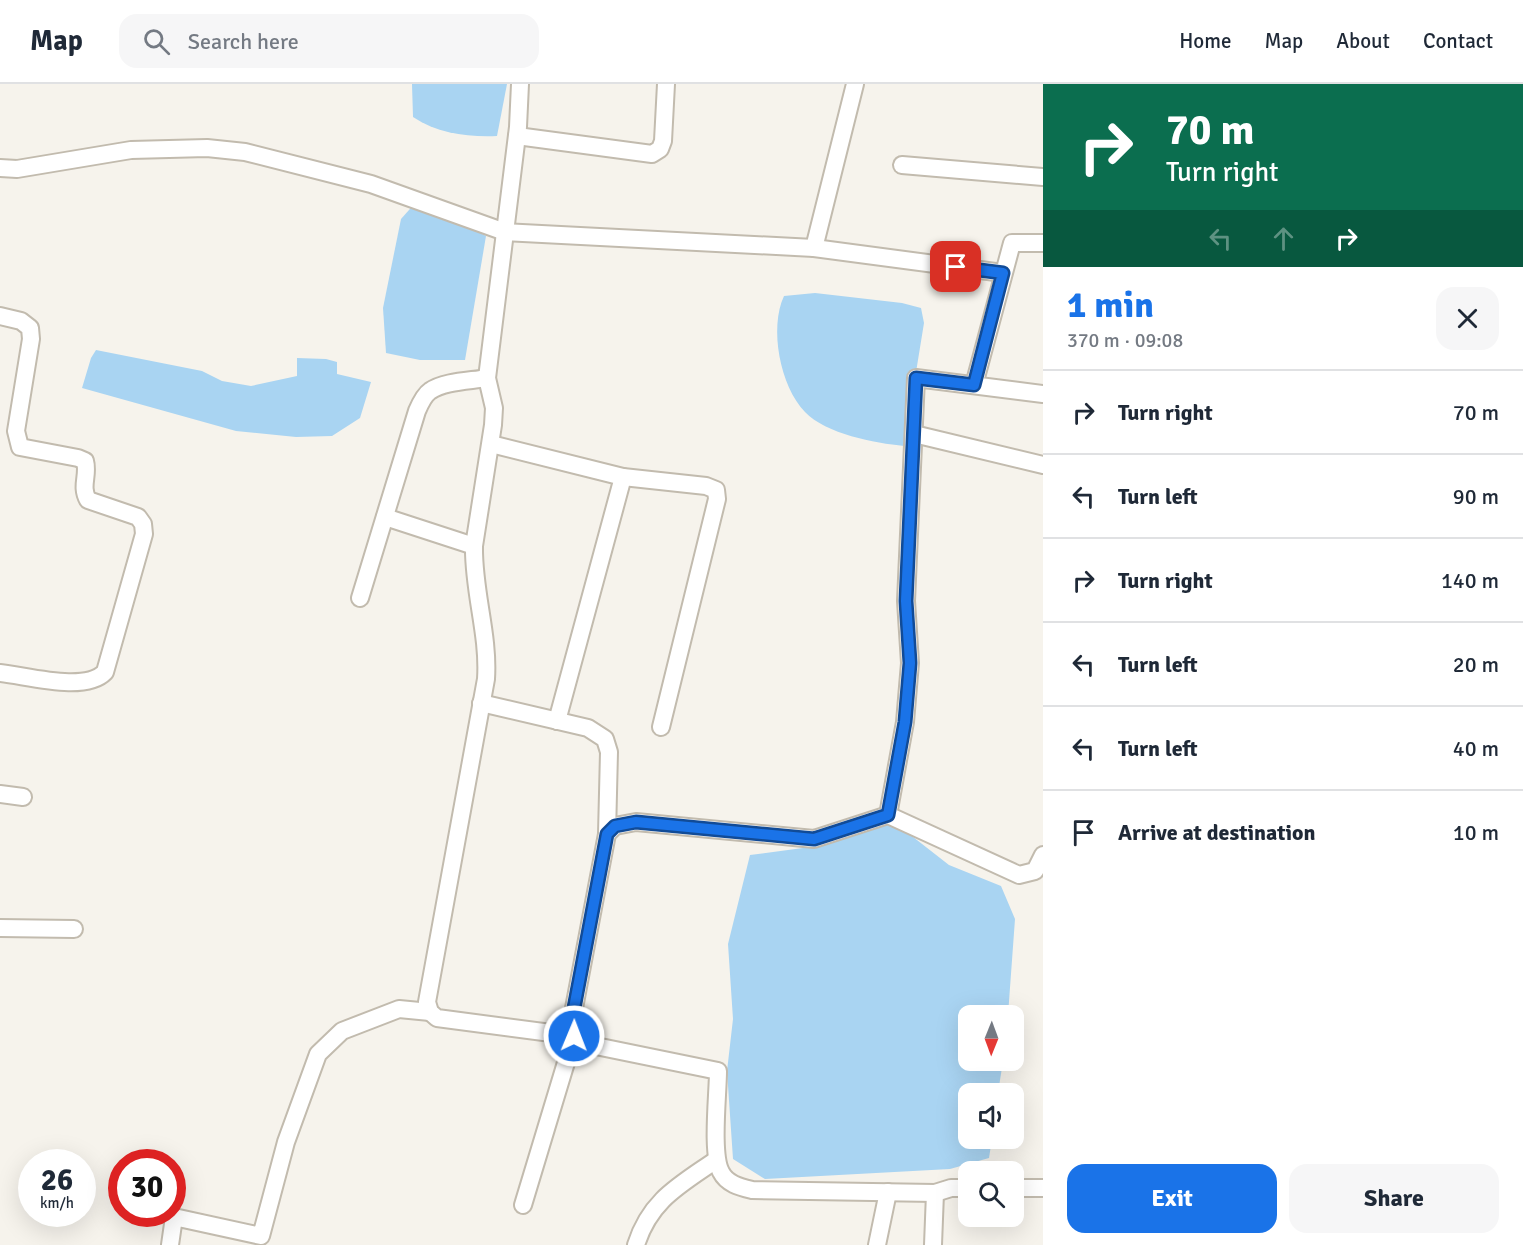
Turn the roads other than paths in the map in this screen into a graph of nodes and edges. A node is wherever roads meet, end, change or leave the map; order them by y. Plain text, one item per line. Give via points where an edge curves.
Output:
1 (520, 84) edge
2 (666, 84) edge
3 (855, 84) edge
4 (517, 136) junction
5 (902, 165) dead end
6 (0, 168) edge
7 (1043, 177) edge
8 (505, 232) junction
9 (1043, 243) edge
10 (814, 248) junction
11 (1003, 273) junction
12 (0, 316) edge
13 (487, 378) junction
14 (974, 385) junction
15 (1043, 394) edge
16 (914, 435) junction
17 (491, 444) junction
18 (1043, 465) edge
19 (623, 477) junction
20 (385, 517) junction
21 (474, 546) junction
22 (360, 598) dead end
23 (0, 673) edge
24 (482, 702) junction
25 (557, 721) junction
26 (661, 727) dead end
27 (0, 794) edge
28 (23, 797) dead end
29 (888, 815) junction
30 (607, 834) junction
31 (1043, 855) edge
32 (0, 928) edge
33 (74, 929) dead end
34 (430, 1012) junction
35 (574, 1036) junction
36 (716, 1160) junction
37 (958, 1188) edge
38 (1024, 1188) edge
39 (1043, 1188) edge
40 (888, 1192) junction
41 (935, 1193) junction
42 (524, 1205) dead end
43 (170, 1245) edge
44 (636, 1245) edge
45 (878, 1245) edge
46 (933, 1245) edge

1 - 4 street
2 - 4 street via 663,141 652,154
3 - 10 street
4 - 8 street
5 - 7 street
6 - 8 street via 17,169 131,150 207,148 245,152 371,184
8 - 10 street
8 - 13 street
9 - 11 street via 1012,243
10 - 11 street
11 - 14 street
12 - 23 street via 21,321 30,328 16,431 20,447 85,461 83,492 88,500 138,517 144,534 105,672 98,679 78,683
13 - 17 street via 494,408
13 - 20 street via 429,391 417,411
14 - 15 street
14 - 16 street via 916,378
16 - 18 street
16 - 29 street via 906,601 910,663 905,722
17 - 19 street
17 - 21 street
19 - 25 street
19 - 26 street via 716,490 717,499
20 - 21 street
20 - 22 street
21 - 24 street via 473,564 488,655
24 - 25 street
24 - 34 street via 427,1002
25 - 30 street via 588,728 605,739 609,752
27 - 28 street
29 - 30 street via 814,839 636,822 615,826
29 - 31 street via 1019,875 1035,871
30 - 35 street via 571,1024
32 - 33 street
34 - 35 street via 437,1018
34 - 43 street via 399,1009 361,1023 342,1031 318,1054 286,1142 261,1236 174,1217
35 - 36 street via 581,1042 718,1071
35 - 42 street
36 - 40 street via 722,1174 735,1186 752,1190
36 - 44 street via 662,1198 650,1212
37 - 41 street
38 - 39 street
40 - 41 street
40 - 45 street
41 - 46 street

